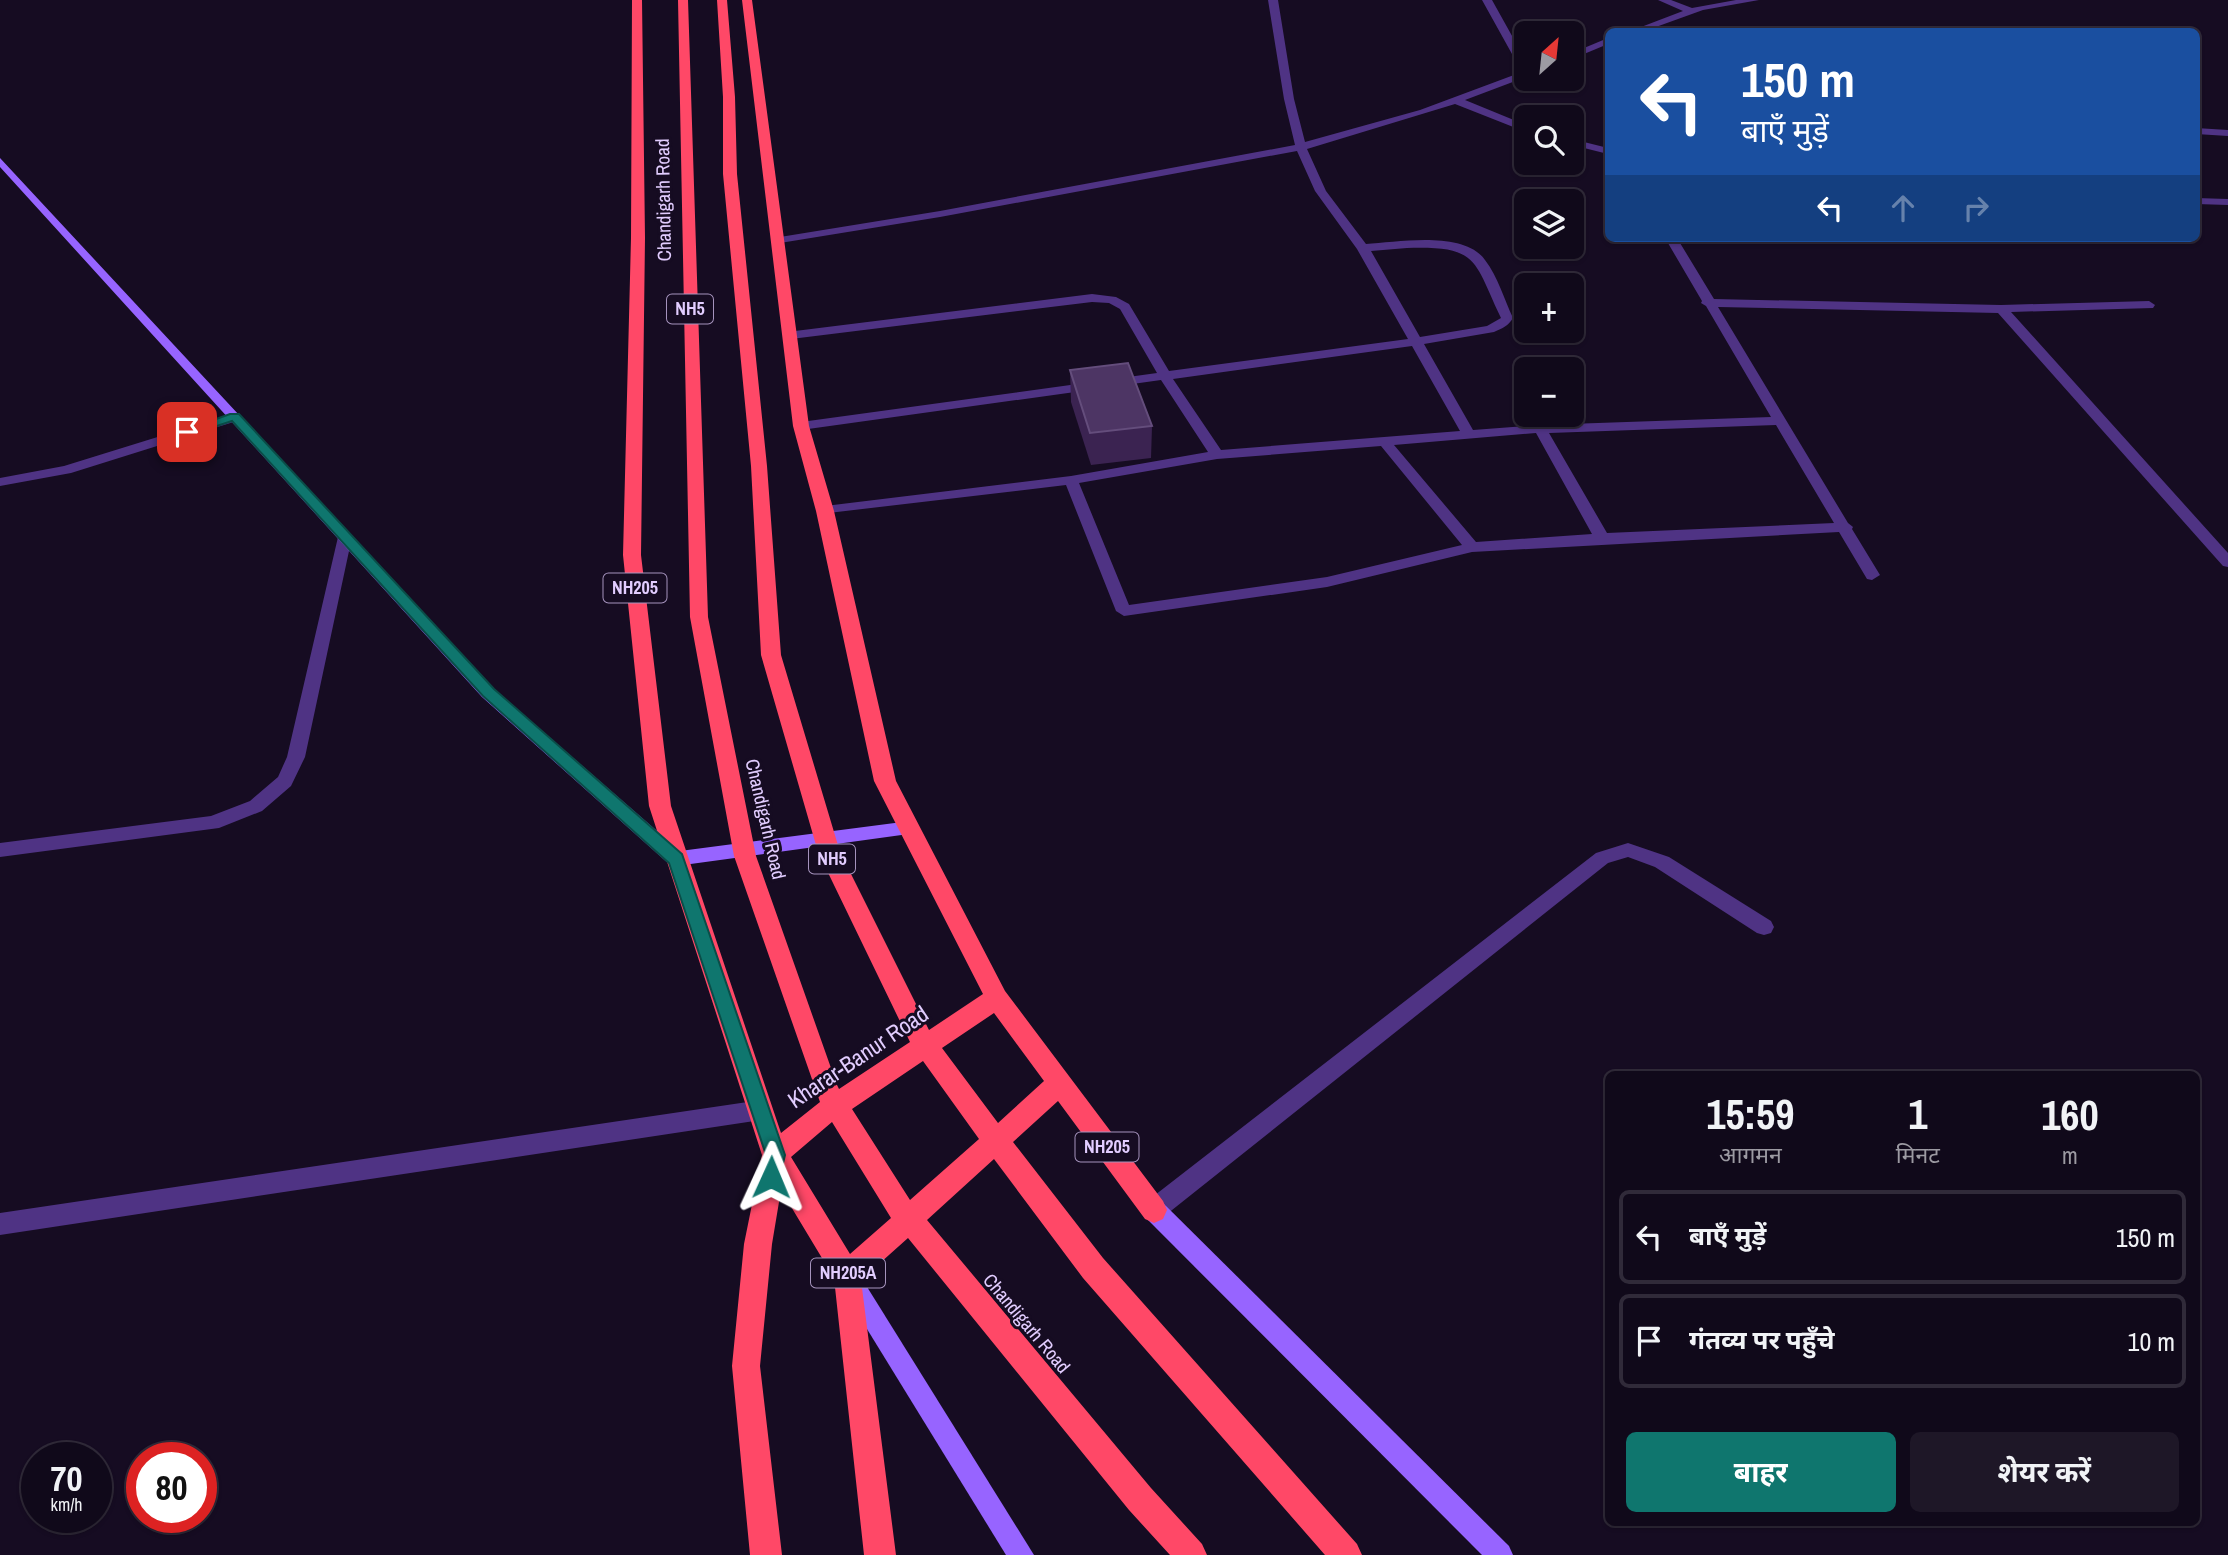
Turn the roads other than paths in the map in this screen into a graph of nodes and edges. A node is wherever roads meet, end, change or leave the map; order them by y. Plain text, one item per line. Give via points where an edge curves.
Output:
1 (637, 0) edge
2 (683, 0) edge
3 (722, 0) edge
4 (747, 0) edge
5 (1273, 0) edge
6 (1487, 0) edge
7 (1663, 0) edge
8 (1754, 0) edge
9 (1690, 11) junction
10 (1643, 28) edge
11 (1605, 42) edge
12 (1514, 50) edge
13 (1584, 51) edge
14 (1514, 77) edge
15 (1455, 100) junction
16 (1514, 124) edge
17 (2200, 131) edge
18 (2228, 133) edge
19 (1584, 145) edge
20 (1301, 147) junction
21 (1605, 150) edge
22 (0, 161) edge
23 (2200, 201) edge
24 (2228, 202) edge
25 (780, 240) junction
26 (1673, 242) edge
27 (1363, 248) junction
28 (1707, 303) junction
29 (2148, 305) dead end
30 (2001, 309) junction
31 (791, 335) junction
32 (1418, 341) junction
33 (1165, 376) junction
34 (235, 417) junction
35 (1781, 421) junction
36 (801, 426) junction
37 (1540, 429) junction
38 (1469, 435) junction
39 (1383, 440) junction
40 (1217, 455) junction
41 (1071, 480) junction
42 (0, 482) edge
43 (825, 511) junction
44 (1846, 527) junction
45 (345, 537) junction
46 (1602, 538) junction
47 (1472, 547) junction
48 (2228, 562) edge
49 (1872, 575) dead end
50 (910, 828) junction
51 (0, 850) edge
52 (676, 859) junction
53 (1764, 927) dead end
54 (997, 998) junction
55 (1060, 1083) junction
56 (761, 1110) junction
57 (775, 1155) junction
58 (1154, 1210) junction
59 (0, 1224) edge
60 (847, 1275) junction
61 (766, 1555) edge
62 (880, 1555) edge
63 (1021, 1555) edge
64 (1191, 1555) edge
65 (1346, 1555) edge
66 (1500, 1555) edge

1 - 52 highway, NH205 via 632,555 660,806
2 - 64 highway, Chandigarh Road / NH5 via 699,617 745,856 826,1090 899,1207
3 - 65 highway, NH5 via 730,174 759,466 771,655 828,852 916,1031 992,1136 1093,1268
4 - 25 highway, NH205
5 - 20 street
6 - 12 street
7 - 9 street
8 - 9 street
9 - 10 street
11 - 13 street
14 - 15 street
15 - 16 street
15 - 20 street
17 - 18 street
19 - 21 street
20 - 25 street
20 - 27 street via 1321,191
22 - 34 street
23 - 24 street
25 - 31 highway, NH205
26 - 28 street
27 - 32 street
27 - 32 street via 1441,244 1471,251 1479,260 1507,318 1490,329
28 - 30 street
28 - 35 street
29 - 30 street
30 - 48 street
31 - 33 street via 1092,298 1112,300 1125,307
31 - 36 highway, NH205
32 - 33 street
32 - 38 street
33 - 36 street
33 - 40 street
34 - 42 street via 66,470
34 - 45 street
35 - 37 street
35 - 44 street
36 - 43 highway, NH205
37 - 38 street
37 - 46 street
38 - 39 street
39 - 40 street
39 - 47 street
40 - 41 street
41 - 43 street
41 - 47 street via 1124,611 1327,582
43 - 50 highway, NH205 via 886,781
44 - 46 street
44 - 49 street
45 - 51 street via 296,757 285,781 256,806 213,823
45 - 52 street via 488,692
46 - 47 street
50 - 52 street
50 - 54 highway, NH205
52 - 56 highway, NH205
53 - 58 street via 1662,862 1628,850 1602,858
54 - 55 highway, NH205
54 - 57 highway, Kharar-Banur Road via 809,1123
55 - 58 highway, NH205
55 - 60 highway, NH205A
56 - 57 highway, NH205
56 - 59 street
57 - 60 highway
57 - 61 highway via 758,1244 746,1366
58 - 66 street
60 - 62 highway, NH205A
60 - 63 street

